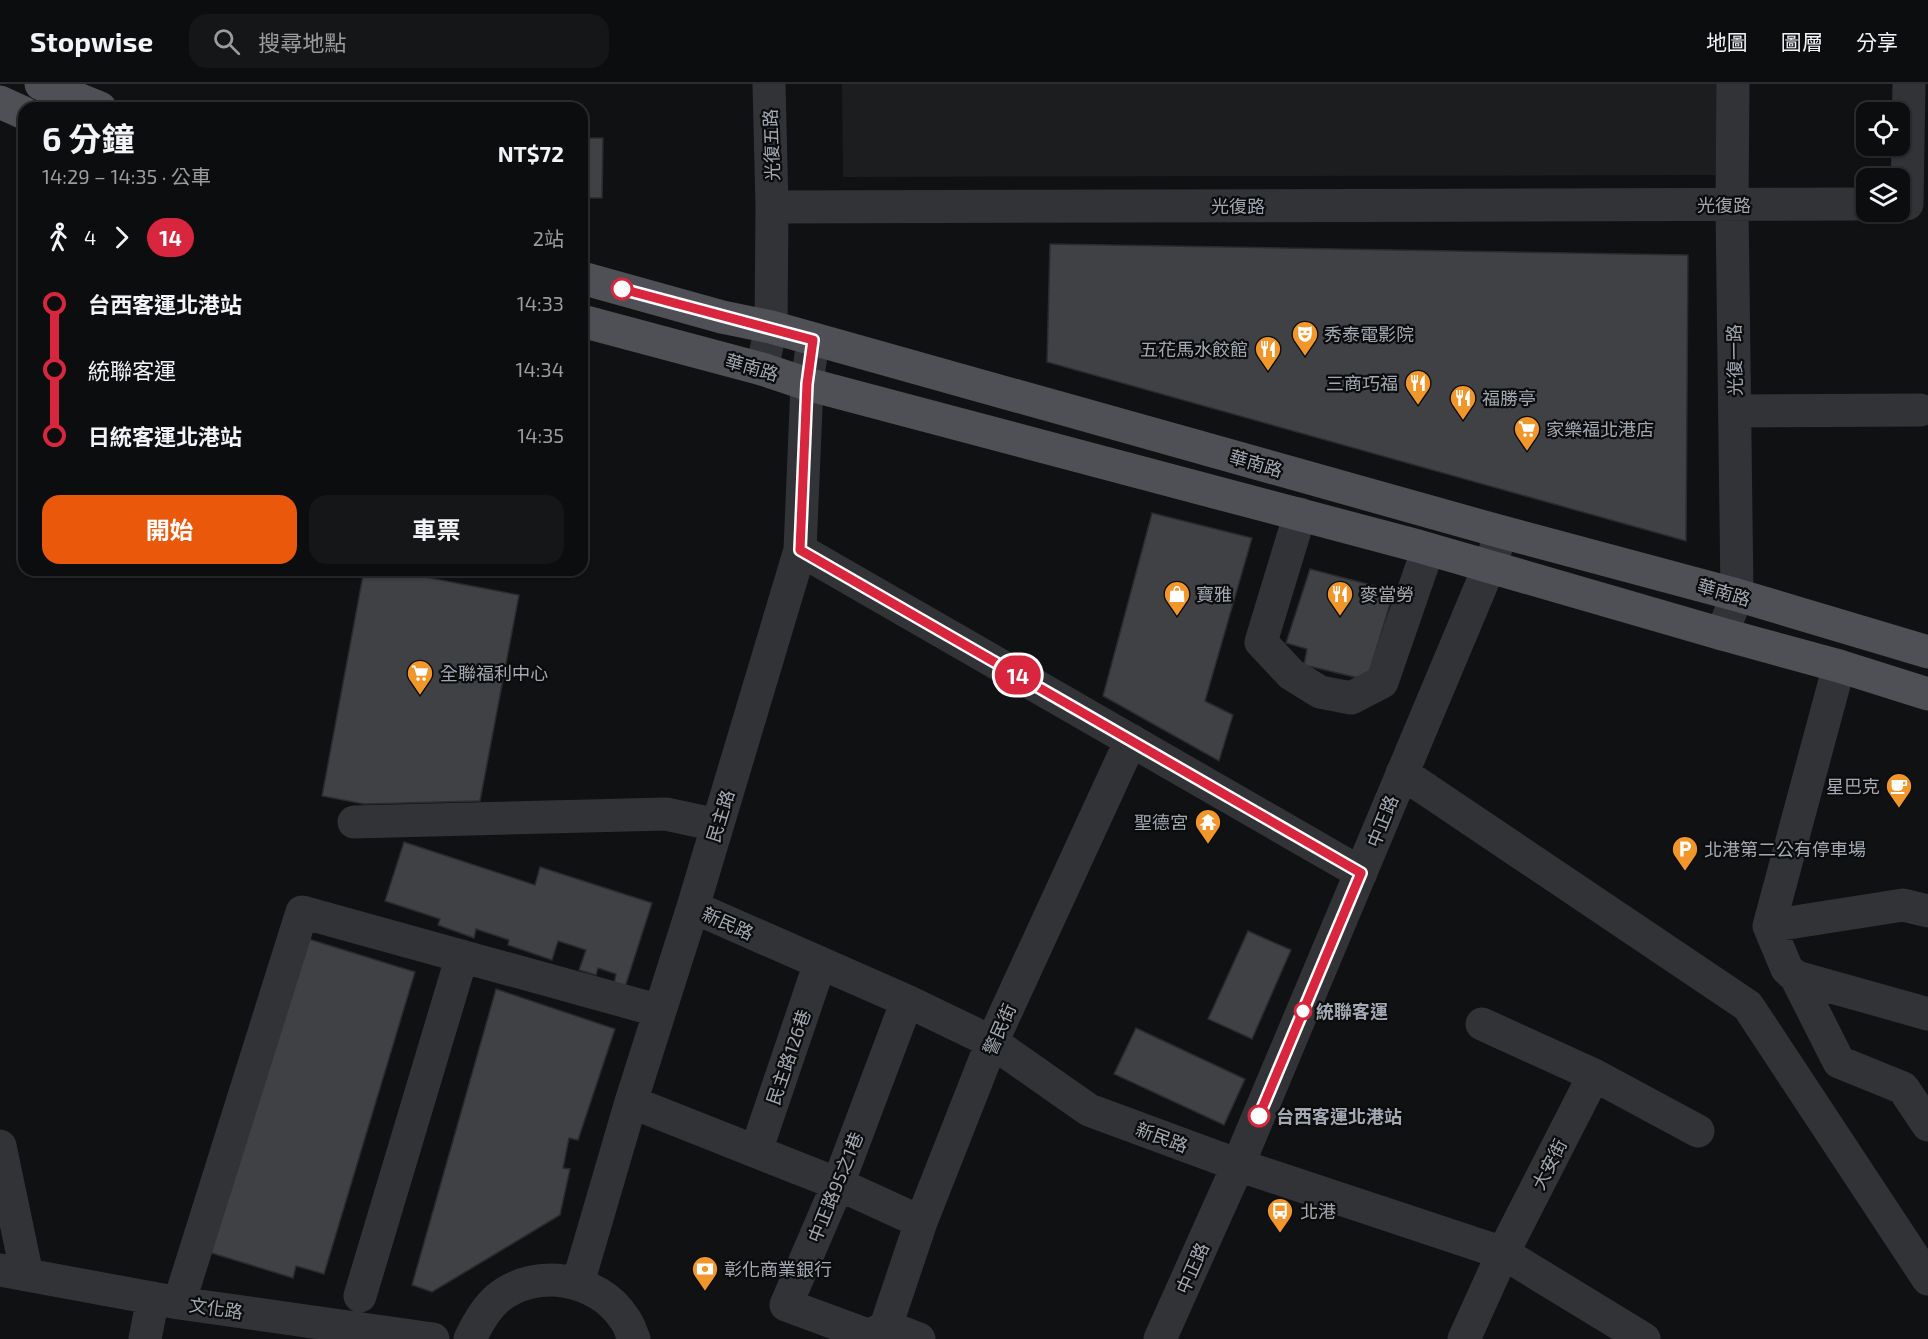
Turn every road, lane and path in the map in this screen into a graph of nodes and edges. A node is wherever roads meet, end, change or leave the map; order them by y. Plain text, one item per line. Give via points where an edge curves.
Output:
1 (41, 84) edge
2 (769, 84) edge
3 (1733, 84) edge
4 (1909, 84) edge
5 (0, 102) edge
6 (85, 102) edge
7 (18, 110) edge
8 (1856, 204) edge
9 (1911, 204) edge
10 (1732, 206) junction
11 (772, 207) junction
12 (588, 280) edge
13 (588, 323) edge
14 (771, 327) junction
15 (813, 340) junction
16 (762, 369) junction
17 (807, 384) junction
18 (1920, 410) dead end
19 (1734, 411) junction
20 (1300, 514) junction
21 (1502, 532) junction
22 (1428, 549) junction
23 (800, 550) junction
24 (1490, 567) junction
25 (1737, 595) junction
26 (1722, 634) junction
27 (1928, 652) edge
28 (1839, 666) junction
29 (1928, 693) edge
30 (1131, 740) junction
31 (1402, 773) junction
32 (354, 822) dead end
33 (717, 825) junction
34 (1361, 873) junction
35 (693, 907) junction
36 (1928, 911) edge
37 (1769, 926) junction
38 (462, 956) junction
39 (820, 963) junction
40 (1796, 977) junction
41 (907, 1001) junction
42 (660, 1011) junction
43 (1928, 1014) edge
44 (1482, 1024) dead end
45 (992, 1042) junction
46 (1594, 1075) junction
47 (631, 1102) junction
48 (1928, 1125) edge
49 (1698, 1131) dead end
50 (0, 1146) edge
51 (756, 1151) junction
52 (1238, 1165) junction
53 (838, 1184) junction
54 (921, 1221) junction
55 (1503, 1253) junction
56 (14, 1273) edge
57 (1928, 1279) edge
58 (578, 1283) junction
59 (360, 1296) dead end
60 (166, 1300) junction
61 (886, 1326) junction
62 (145, 1339) edge
63 (433, 1339) edge
64 (470, 1339) edge
65 (634, 1339) edge
66 (919, 1339) edge
67 (1160, 1339) edge
68 (1464, 1339) edge
69 (1644, 1339) edge

1 - 6 main road
2 - 11 street, 光復五路
3 - 10 street, 光復一路
4 - 9 street
5 - 7 main road
8 - 10 street, 光復路
10 - 11 street, 光復路
10 - 19 street, 光復一路
11 - 14 street
12 - 14 main road, 華南路
13 - 16 main road, 華南路
14 - 15 main road, 華南路
14 - 16 street
15 - 17 street, 民主路
15 - 21 main road, 華南路
16 - 17 main road, 華南路
17 - 20 main road, 華南路
17 - 23 street, 民主路
18 - 19 street
19 - 25 street, 光復一路
20 - 22 main road, 華南路
20 - 22 street via 1261,642 1291,674 1320,692 1352,698 1382,682
21 - 24 street, 中正路
21 - 25 main road, 華南路
22 - 24 main road, 華南路
23 - 30 street
23 - 33 street, 民主路
24 - 26 main road, 華南路
24 - 31 street, 中正路
25 - 26 street, 光復一路
25 - 27 main road, 華南路
26 - 28 main road, 華南路
28 - 29 main road, 華南路
28 - 37 street
30 - 34 street
30 - 45 street, 警民街
31 - 34 street, 中正路
31 - 57 street via 1748,1006
32 - 33 street via 666,814
33 - 35 street, 民主路
34 - 52 street, 中正路
35 - 39 street, 新民路
35 - 42 street, 民主路
36 - 37 street via 1903,905
37 - 40 street via 1787,969
38 - 42 street
38 - 59 street
38 - 60 street via 302,912
39 - 41 street, 新民路
39 - 51 street, 民主路126巷
40 - 43 street
40 - 48 street via 1839,1062 1903,1088
41 - 45 street, 新民路
41 - 53 street, 中正路95之1巷
42 - 47 street, 民主路
44 - 46 street
45 - 52 street, 新民路 via 1089,1110
45 - 54 street, 警民街
46 - 49 street
46 - 55 street, 大安街
47 - 51 street
47 - 58 street, 民主路
50 - 56 street
51 - 53 street
52 - 55 street, 新民路
52 - 67 street, 中正路
53 - 54 street
53 - 61 street, 中正路95之1巷 via 786,1305 870,1336
54 - 61 street, 警民街
55 - 68 street, 大安街
55 - 69 street, 新民路
56 - 60 street, 文化路
58 - 64 street via 550,1279 523,1284 498,1298 479,1318
58 - 65 street via 605,1296 624,1318
60 - 62 street
60 - 63 street, 文化路
61 - 66 street

